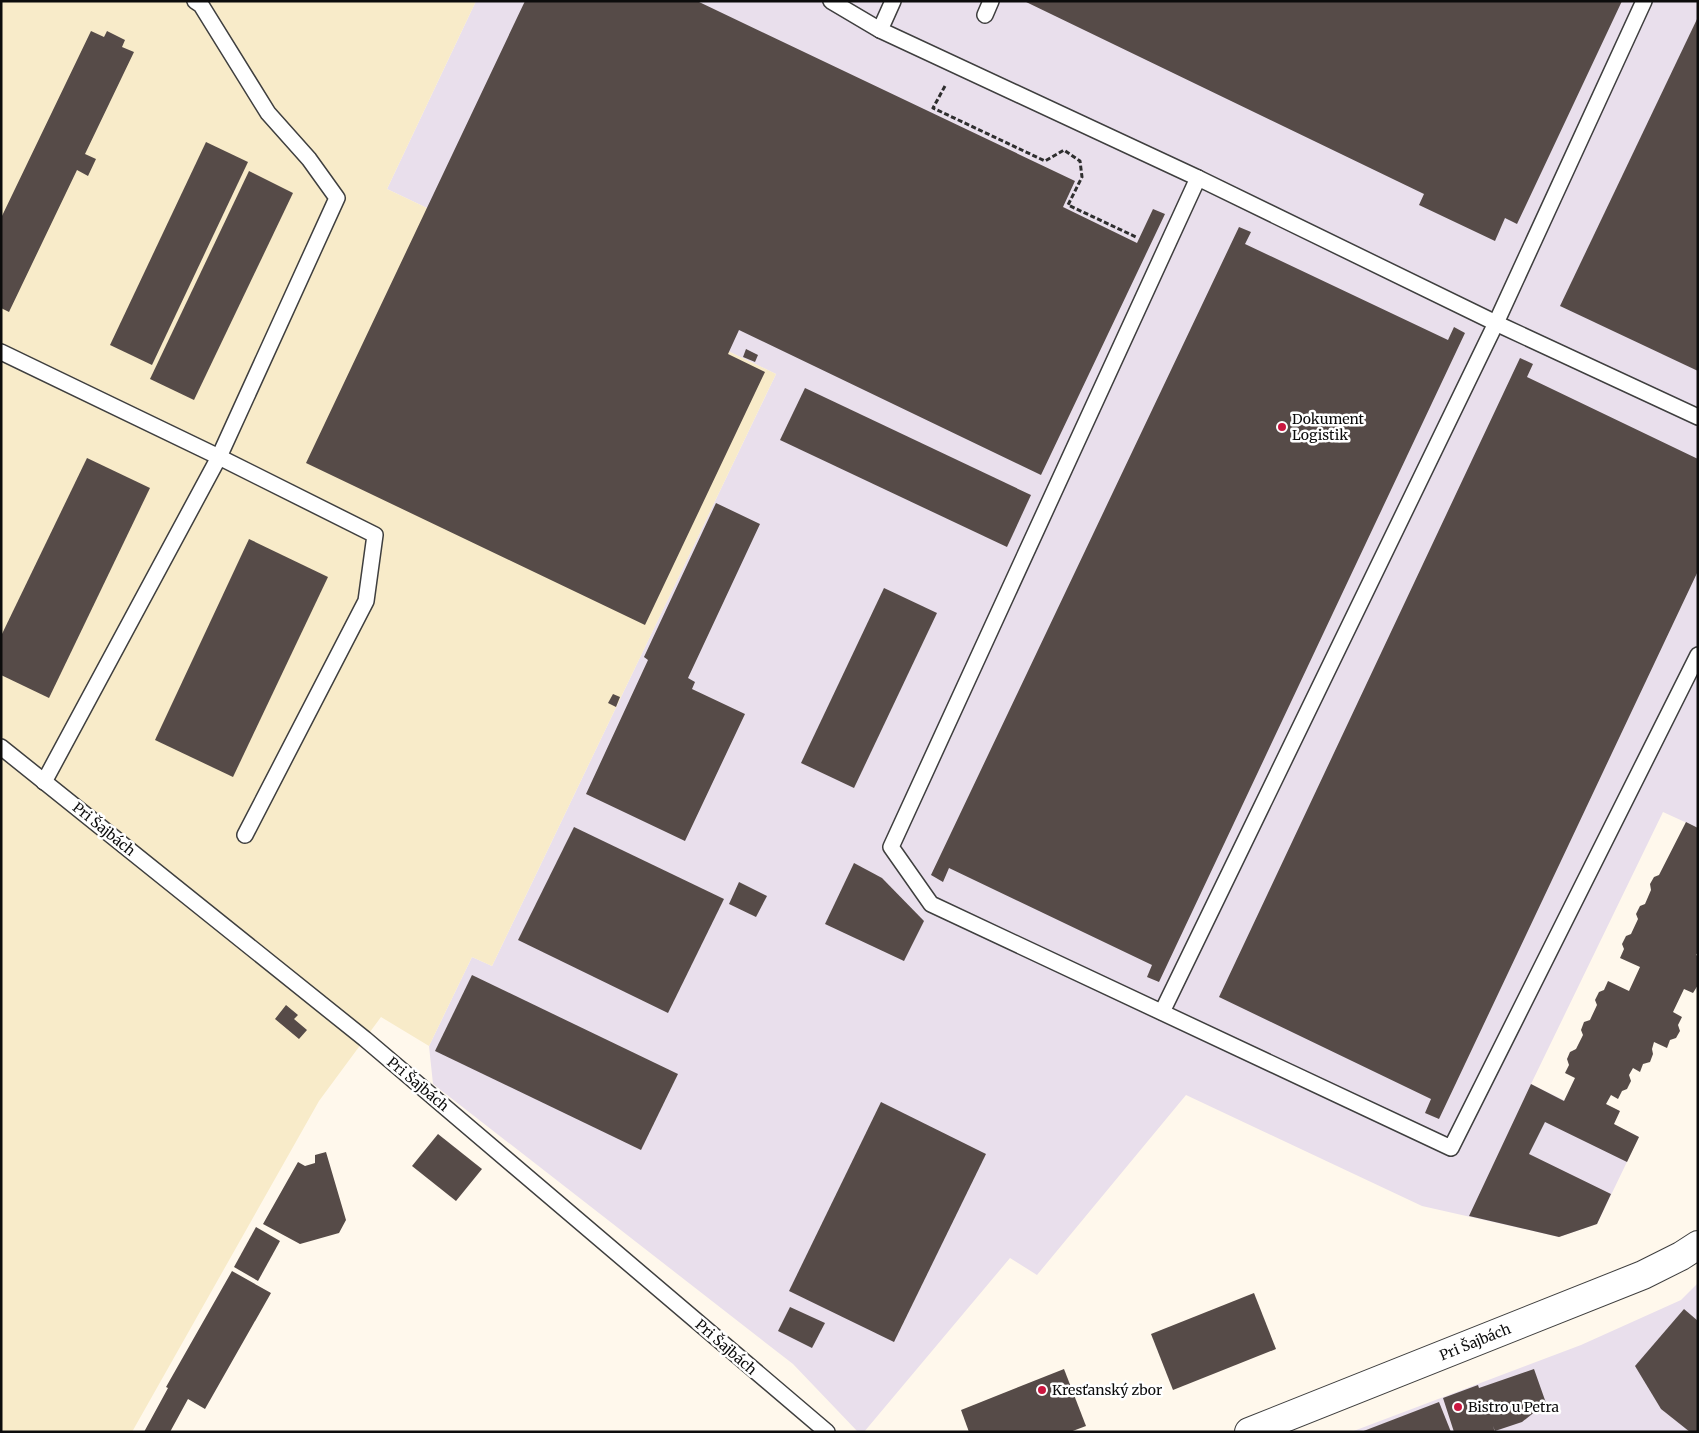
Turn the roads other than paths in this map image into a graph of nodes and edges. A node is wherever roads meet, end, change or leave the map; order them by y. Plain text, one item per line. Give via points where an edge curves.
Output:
1 (196, 1) edge
2 (831, 1) edge
3 (893, 1) edge
4 (1644, 1) edge
5 (880, 30) junction
6 (1198, 178) junction
7 (1496, 323) junction
8 (1, 352) edge
9 (1698, 417) edge
10 (219, 457) junction
11 (1698, 655) edge
12 (1, 747) edge
13 (44, 782) junction
14 (244, 835) dead end
15 (1162, 1012) junction
16 (1698, 1245) edge
17 (826, 1432) edge
18 (1249, 1432) edge

1 - 10 lane via 268,113 309,159 337,198
2 - 5 lane
3 - 5 lane
4 - 7 lane
5 - 6 lane
6 - 7 lane
6 - 15 lane via 891,847 931,904
7 - 9 lane
7 - 15 lane
8 - 10 lane
10 - 13 lane
10 - 14 lane via 375,535 366,601
11 - 15 lane via 1451,1148
12 - 13 lane, Pri Šajbách
13 - 17 lane, Pri Šajbách via 365,1039
16 - 18 street, Pri Šajbách via 1643,1275

